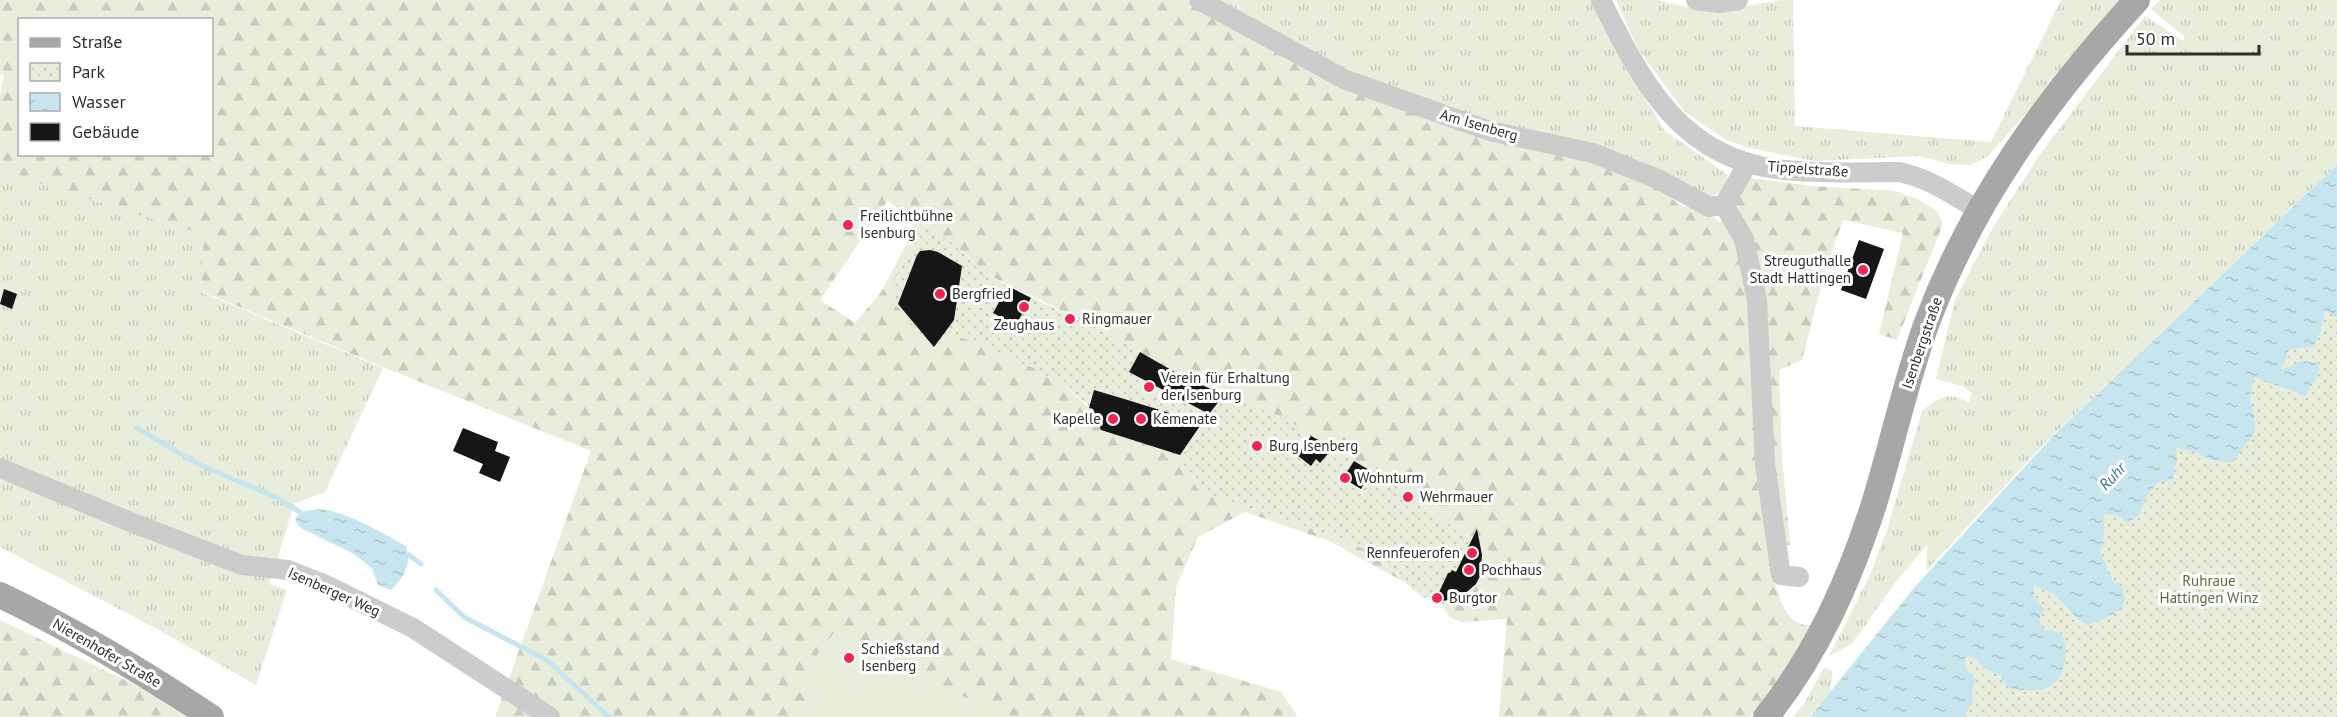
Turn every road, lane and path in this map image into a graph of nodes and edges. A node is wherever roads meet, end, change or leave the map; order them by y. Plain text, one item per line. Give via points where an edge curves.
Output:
1 (1199, 0) edge
2 (1601, 0) edge
3 (1696, 0) edge
4 (1738, 0) edge
5 (2137, 0) edge
6 (1748, 164) junction
7 (1724, 205) junction
8 (1978, 210) junction
9 (0, 468) edge
10 (1799, 577) dead end
11 (0, 595) edge
12 (211, 717) edge
13 (550, 717) edge
14 (1766, 717) edge

1 - 7 street, Am Isenberg via 1346,80 1490,131 1593,153 1660,180 1709,207
2 - 6 street, Tippelstraße via 1650,90 1676,121 1713,149
3 - 4 street
5 - 8 main road, Isenbergstraße via 2030,128
6 - 7 street
6 - 8 street, Tippelstraße via 1784,170 1916,175
7 - 10 street via 1744,239 1757,300 1765,464 1781,575
8 - 14 main road, Isenbergstraße via 1926,325 1874,503 1833,611 1798,675
9 - 13 street, Isenberger Weg via 242,565 288,570 324,584 413,628
11 - 12 main road, Nierenhofer Straße via 43,615 152,678

